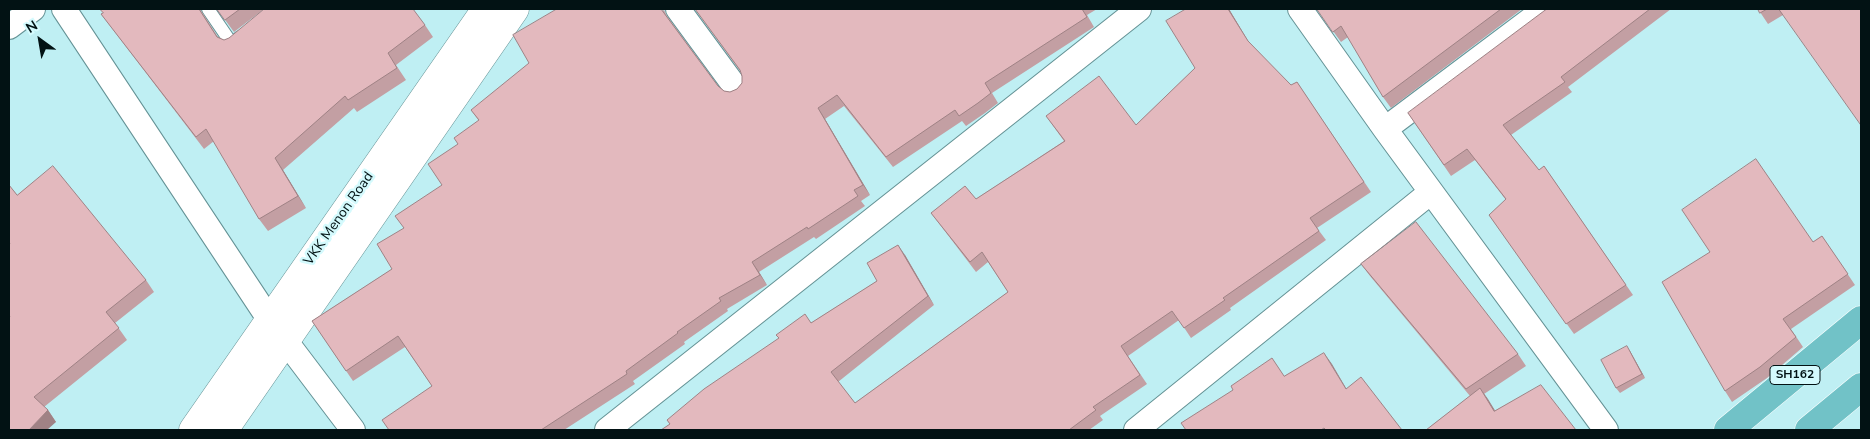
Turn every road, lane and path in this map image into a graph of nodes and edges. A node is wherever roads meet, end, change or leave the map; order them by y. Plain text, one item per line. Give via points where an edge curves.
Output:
1 (33, 9) edge
2 (64, 9) edge
3 (208, 9) edge
4 (486, 9) edge
5 (515, 9) edge
6 (678, 9) edge
7 (1139, 9) edge
8 (1300, 9) edge
9 (1545, 9) edge
10 (253, 26) edge
11 (9, 27) edge
12 (736, 88) edge
13 (1385, 129) junction
14 (1431, 192) junction
15 (269, 319) junction
16 (1861, 320) edge
17 (286, 342) junction
18 (1861, 387) edge
19 (193, 430) edge
20 (224, 430) edge
21 (353, 430) edge
22 (607, 430) edge
23 (1136, 430) edge
24 (1606, 430) edge
25 (1728, 430) edge
26 (1809, 430) edge

1 - 11 street
2 - 15 street
3 - 10 lane via 232,44
4 - 15 street, VKK Menon Road
5 - 17 street, VKK Menon Road
6 - 12 street
7 - 22 street
8 - 13 street
9 - 13 street
13 - 14 street
14 - 23 street
14 - 24 street
15 - 17 street
15 - 19 street, VKK Menon Road
16 - 25 main road, SH162
17 - 20 street, VKK Menon Road
17 - 21 street
18 - 26 main road

